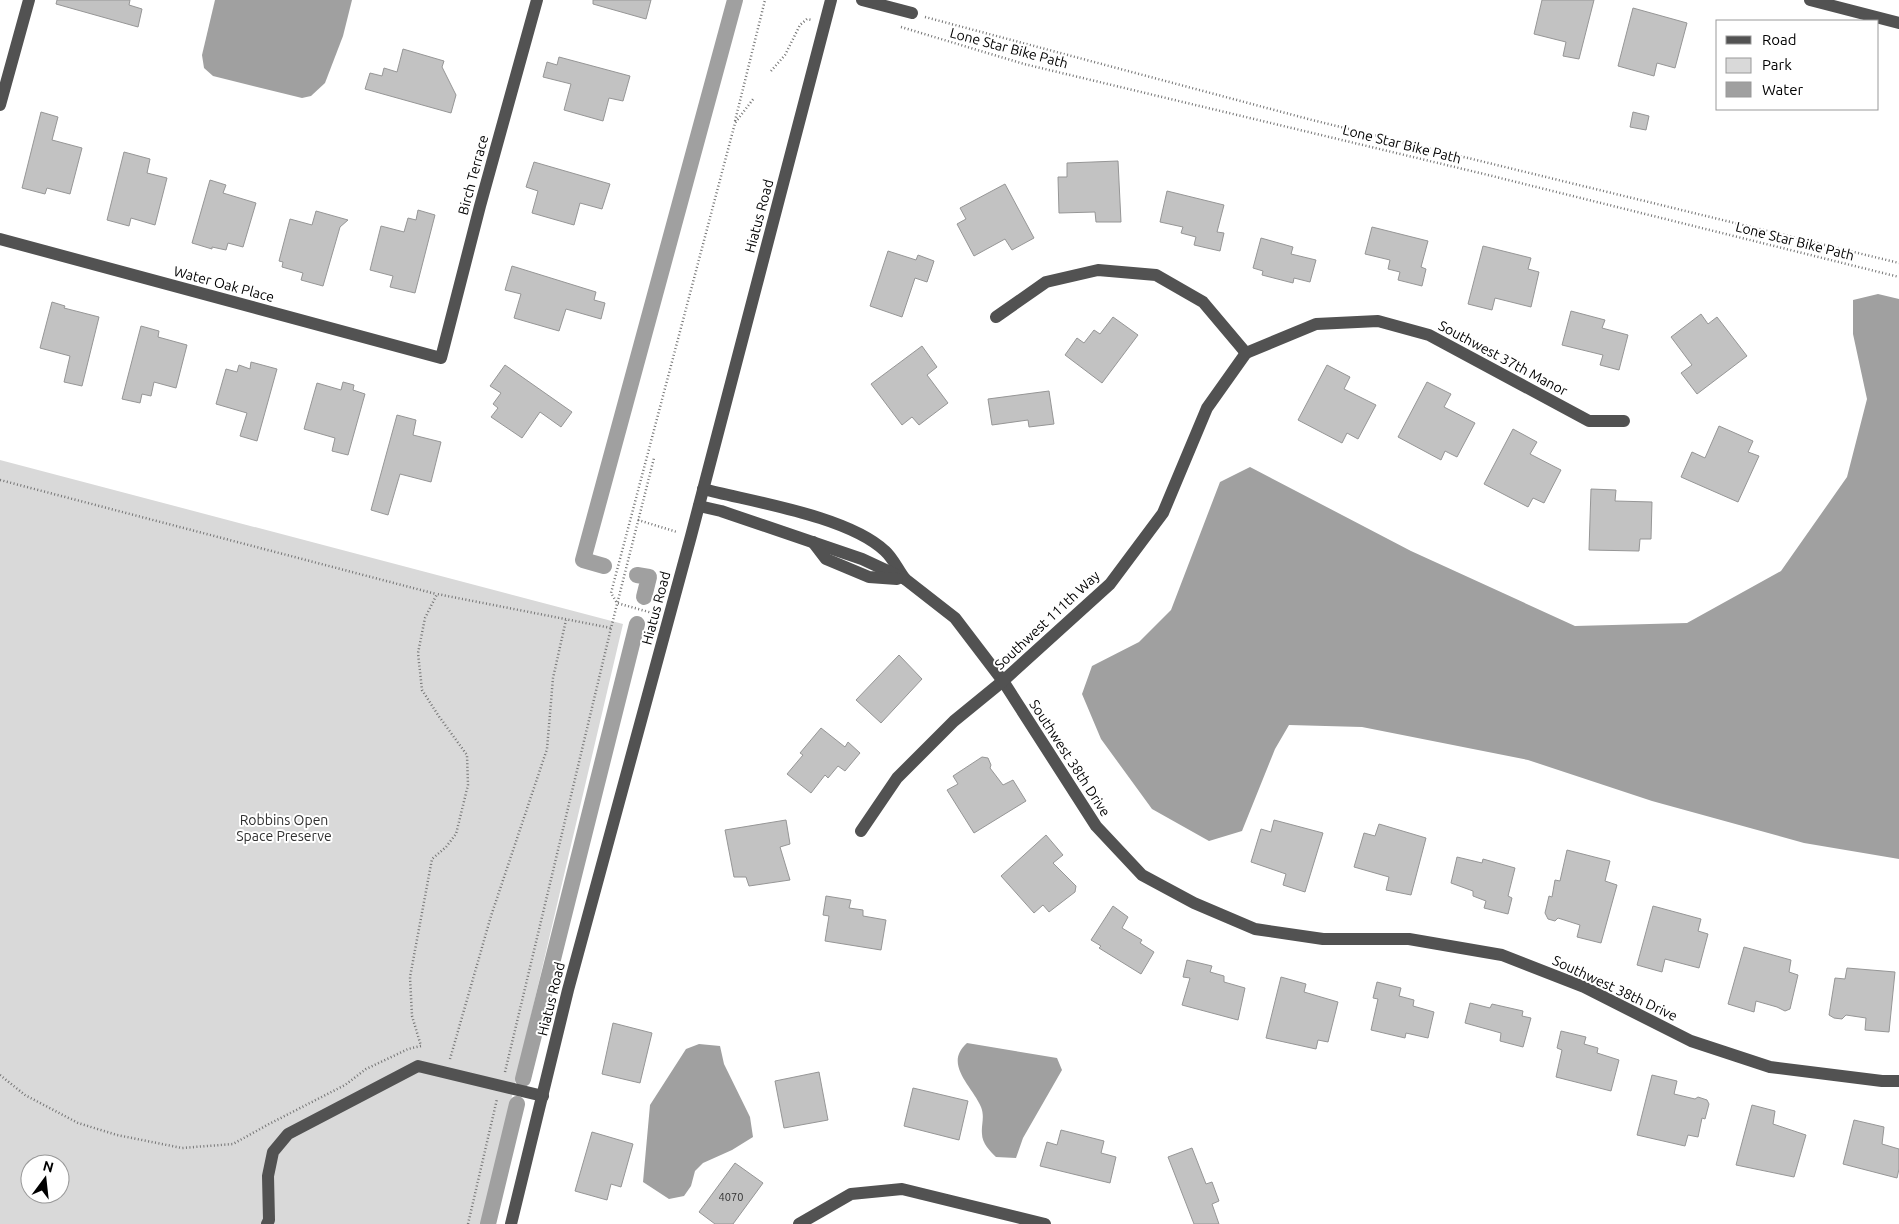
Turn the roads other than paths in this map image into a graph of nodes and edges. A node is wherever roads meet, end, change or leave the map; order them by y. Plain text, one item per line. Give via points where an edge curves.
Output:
1 (28, 0) edge
2 (537, 0) edge
3 (831, 0) edge
4 (862, 0) edge
5 (1810, 0) edge
6 (912, 13) road end
7 (1899, 22) edge
8 (0, 105) edge
9 (0, 239) edge
10 (996, 317) dead end
11 (1246, 353) junction
12 (441, 358) joint
13 (1624, 422) dead end
14 (703, 489) junction
15 (699, 506) junction
16 (904, 579) junction
17 (1003, 681) junction
18 (861, 831) dead end
19 (1899, 1080) edge
20 (543, 1096) junction
21 (267, 1224) edge
22 (511, 1224) edge
23 (799, 1224) edge
24 (1045, 1224) edge

1 - 8 street
2 - 12 street, Birch Terrace
3 - 14 street, Hiatus Road
4 - 6 street
5 - 7 street
9 - 12 street, Water Oak Place
10 - 11 street via 1046,282 1098,270 1156,275 1203,302
11 - 13 street, Southwest 37th Manor via 1316,324 1378,321 1429,335 1590,422
11 - 17 street, Southwest 111th Way via 1207,408 1163,513 1110,584
14 - 15 street, Hiatus Road
14 - 16 street, Southwest 38th Drive via 812,516 858,532 885,551
15 - 16 street, Southwest 38th Drive via 862,559
15 - 20 street, Hiatus Road via 568,990
16 - 17 street, Southwest 38th Drive via 955,618
17 - 18 street, Southwest 111th Way via 954,721 897,778
17 - 19 street, Southwest 38th Drive via 1096,826 1142,874 1194,903 1255,929 1323,939 1409,938 1502,955 1584,987 1690,1041 1770,1067 1882,1081
20 - 21 street via 418,1066 288,1134 273,1152 268,1176
20 - 22 street, Hiatus Road
23 - 24 street via 852,1194 902,1189

